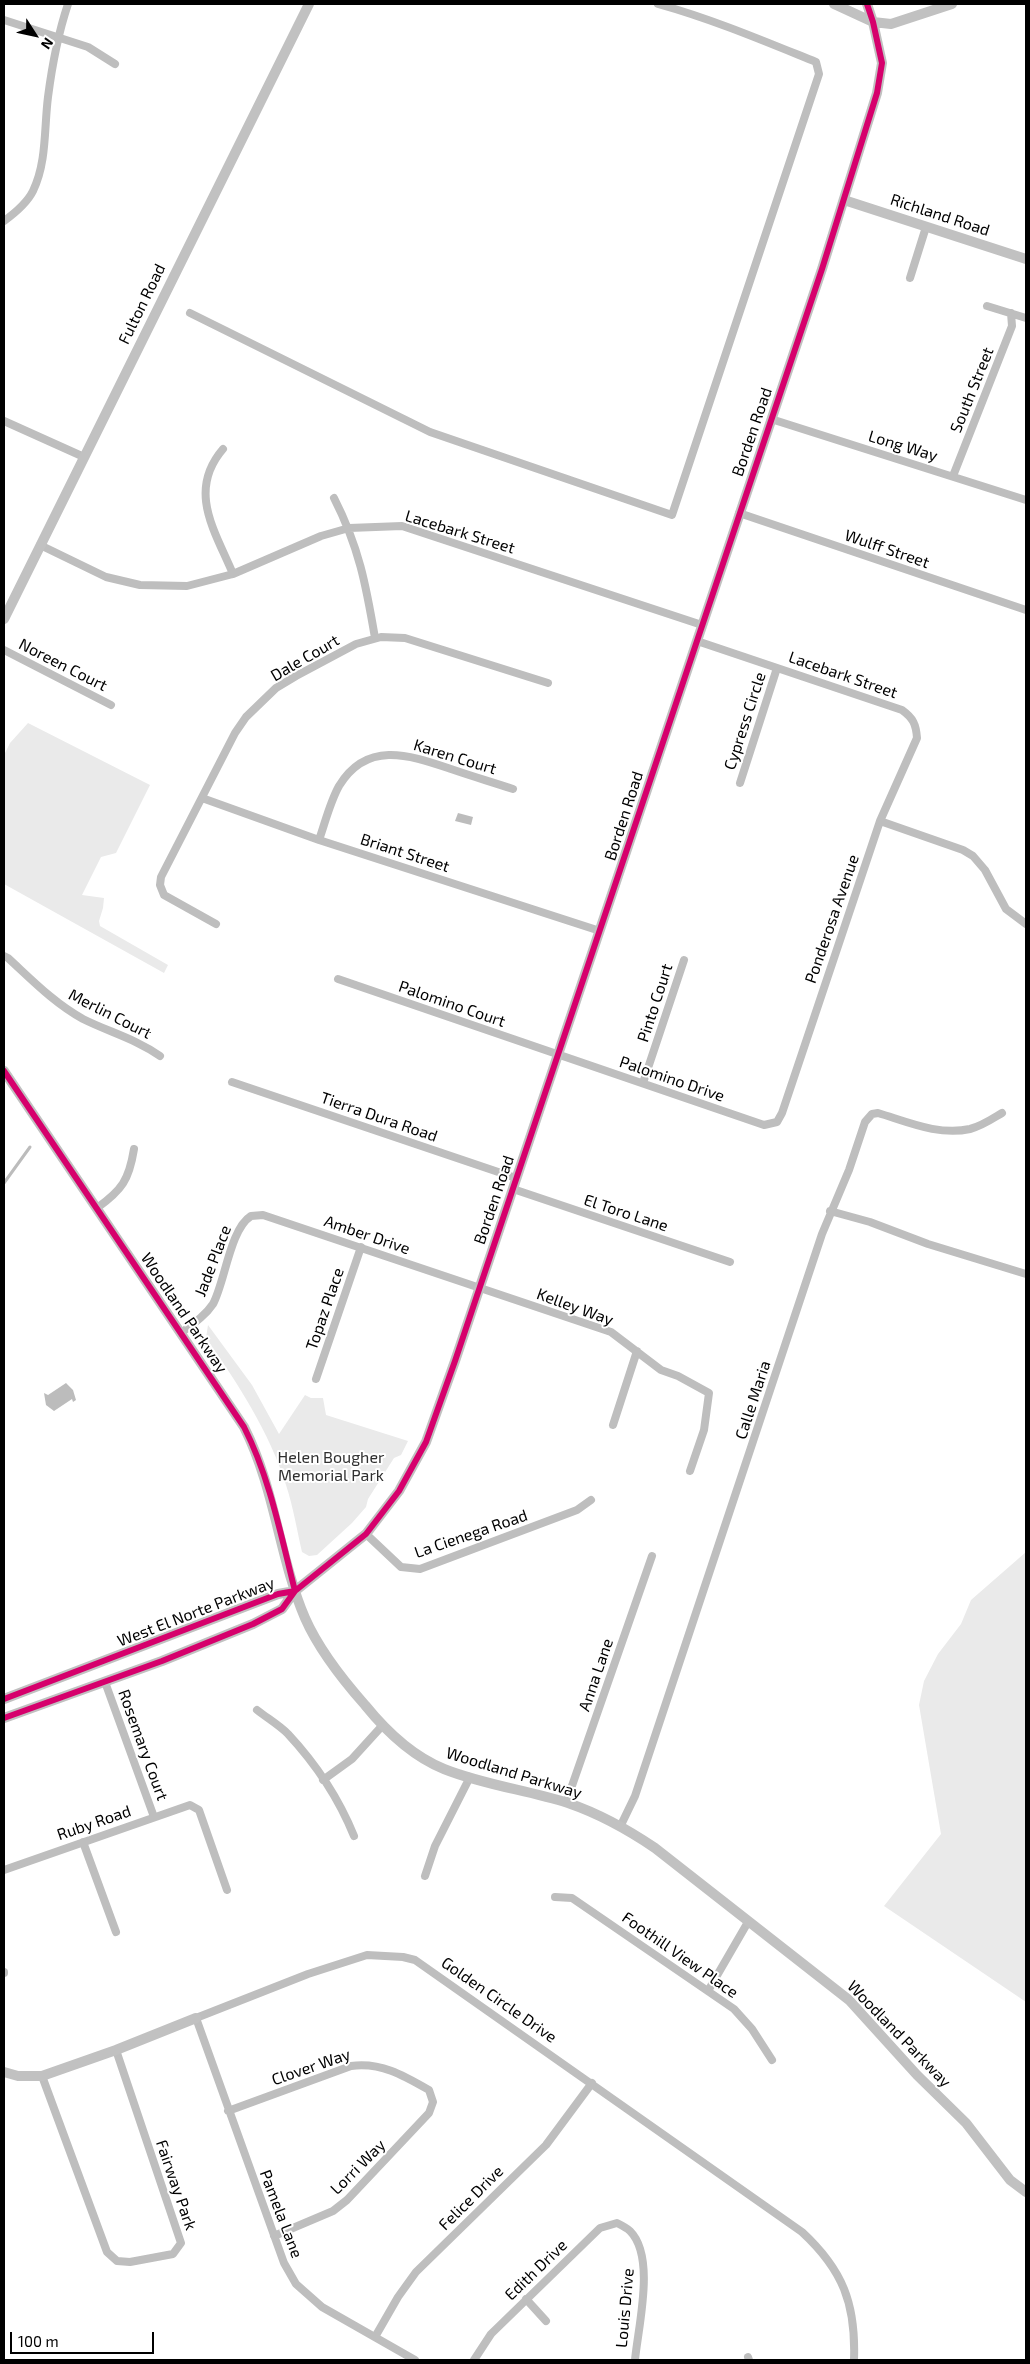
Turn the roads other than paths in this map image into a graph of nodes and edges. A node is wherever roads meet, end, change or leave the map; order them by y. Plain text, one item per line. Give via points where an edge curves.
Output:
1 (68, 4) edge
2 (309, 4) edge
3 (658, 4) edge
4 (834, 4) edge
5 (867, 4) edge
6 (952, 4) edge
7 (4, 20) edge
8 (873, 22) junction
9 (59, 38) junction
10 (116, 64) dead end
11 (844, 200) junction
12 (4, 221) edge
13 (926, 227) junction
14 (1026, 259) edge
15 (910, 278) dead end
16 (987, 306) dead end
17 (190, 313) dead end
18 (1011, 313) junction
19 (1026, 318) edge
20 (771, 419) junction
21 (4, 421) edge
22 (223, 449) dead end
23 (84, 457) junction
24 (953, 476) junction
25 (334, 498) dead end
26 (1026, 500) edge
27 (739, 513) junction
28 (349, 528) junction
29 (40, 544) junction
30 (233, 574) junction
31 (1026, 610) edge
32 (4, 619) edge
33 (702, 625) junction
34 (374, 638) junction
35 (697, 641) junction
36 (4, 650) edge
37 (777, 668) junction
38 (548, 683) dead end
39 (111, 705) dead end
40 (916, 726) joint
41 (740, 783) dead end
42 (512, 789) dead end
43 (202, 798) junction
44 (880, 821) junction
45 (319, 840) junction
46 (216, 924) dead end
47 (1026, 924) edge
48 (600, 931) junction
49 (4, 956) edge
50 (684, 960) dead end
51 (338, 979) dead end
52 (558, 1055) junction
53 (160, 1056) dead end
54 (4, 1071) edge
55 (232, 1082) dead end
56 (643, 1083) junction
57 (1002, 1113) dead end
58 (777, 1122) joint
59 (134, 1149) dead end
60 (516, 1178) junction
61 (512, 1189) junction
62 (97, 1208) junction
63 (830, 1211) junction
64 (247, 1218) joint
65 (361, 1247) junction
66 (730, 1262) dead end
67 (1026, 1274) edge
68 (478, 1287) junction
69 (181, 1333) junction
70 (637, 1351) junction
71 (316, 1379) dead end
72 (613, 1425) dead end
73 (690, 1471) dead end
74 (591, 1500) dead end
75 (366, 1534) junction
76 (652, 1556) dead end
77 (295, 1591) junction
78 (106, 1682) junction
79 (4, 1699) edge
80 (258, 1710) dead end
81 (4, 1718) edge
82 (382, 1726) junction
83 (470, 1777) junction
84 (323, 1780) junction
85 (566, 1803) junction
86 (154, 1817) junction
87 (621, 1825) junction
88 (354, 1836) dead end
89 (83, 1842) junction
90 (4, 1870) edge
91 (425, 1876) dead end
92 (227, 1890) dead end
93 (555, 1897) dead end
94 (748, 1922) junction
95 (116, 1932) dead end
96 (708, 1992) junction
97 (196, 2018) junction
98 (116, 2050) junction
99 (772, 2060) dead end
100 (4, 2072) edge
101 (42, 2076) junction
102 (592, 2083) junction
103 (429, 2090) joint
104 (228, 2111) junction
105 (1026, 2192) edge
106 (630, 2231) joint
107 (274, 2236) junction
108 (526, 2300) junction
109 (546, 2321) dead end
110 (375, 2337) junction
111 (415, 2360) edge
112 (474, 2360) edge
113 (635, 2360) edge
114 (854, 2360) edge

1 - 9 street
2 - 23 main road, Fulton Road
3 - 17 street via 754,37 816,62 820,68 672,515 430,432
4 - 8 main road
5 - 8 main road, Borden Road
6 - 8 main road via 891,24
7 - 9 street
8 - 11 main road, Borden Road via 882,63 877,93
9 - 10 street via 88,47
9 - 12 street via 48,97 42,160 32,191 16,212
11 - 13 main road, Richland Road
11 - 20 main road, Borden Road
13 - 14 main road, Richland Road
13 - 15 street
16 - 18 street
18 - 19 street
18 - 24 street, South Street via 1012,326
20 - 24 street, Long Way
20 - 27 main road, Borden Road
21 - 23 street
22 - 30 street via 206,478 204,500
23 - 29 main road, Fulton Road
24 - 26 street, Long Way
25 - 28 street
27 - 31 street, Wulff Street
27 - 33 main road, Borden Road
28 - 30 street, Lacebark Street via 321,536
28 - 33 street, Lacebark Street via 402,526
28 - 34 street via 366,582
29 - 30 street, Lacebark Street via 106,576 140,585 187,586
29 - 32 main road, Fulton Road
33 - 35 main road, Borden Road
34 - 38 street, Dale Court via 405,638
34 - 43 street, Dale Court via 356,644 276,688 246,717 235,733
35 - 37 street, Lacebark Street
35 - 48 main road, Borden Road
36 - 39 street, Noreen Court
37 - 40 street, Lacebark Street via 902,710 911,716
37 - 41 street, Cypress Circle
40 - 44 street, Ponderosa Avenue via 917,738
42 - 45 street, Karen Court via 409,756 388,754 369,758 350,771 338,787
43 - 45 street, Briant Street
43 - 46 street, Dale Court via 161,877 160,885 164,895
44 - 47 street via 973,856 985,870 1006,909
44 - 58 street, Ponderosa Avenue
45 - 48 street, Briant Street
48 - 52 main road, Borden Road
49 - 53 street, Merlin Court via 58,1004 84,1019 142,1043
50 - 56 street, Pinto Court
51 - 52 street, Palomino Court
52 - 56 street, Palomino Drive
52 - 60 main road, Borden Road
54 - 62 main road, Woodland Parkway
55 - 60 street, Tierra Dura Road
56 - 58 street, Palomino Drive via 764,1125
57 - 63 street, Calle Maria via 971,1129 950,1132 872,1114 865,1122 850,1170
59 - 62 street via 124,1184
60 - 61 main road, Borden Road
61 - 66 street, El Toro Lane
61 - 68 main road, Borden Road
62 - 69 main road, Woodland Parkway
63 - 67 street
63 - 87 street, Calle Maria via 635,1796
64 - 65 street, Amber Drive via 263,1215
64 - 69 street, Jade Place via 240,1227 213,1304
65 - 68 street, Amber Drive
65 - 71 street, Topaz Place
68 - 70 street, Kelley Way via 611,1332
68 - 75 main road, Borden Road via 426,1442 399,1491
69 - 77 main road, Woodland Parkway via 255,1448
70 - 72 street
70 - 73 street, Kelley Way via 661,1370 708,1393 704,1430
74 - 75 street, La Cienega Road via 577,1510 420,1569 401,1567
75 - 77 main road, Borden Road
76 - 85 street, Anna Lane
77 - 78 main road, West El Norte Parkway via 282,1609 253,1624
77 - 79 main road, West El Norte Parkway via 278,1594
77 - 82 main road, Woodland Parkway via 318,1645
78 - 81 main road, West El Norte Parkway
78 - 86 street, Rosemary Court
80 - 84 street via 287,1733
82 - 83 main road, Woodland Parkway via 415,1754
82 - 84 street via 352,1759
83 - 85 main road, Woodland Parkway
83 - 91 street via 435,1846
84 - 88 street
85 - 87 main road, Woodland Parkway
86 - 89 street, Ruby Road
86 - 92 street, Ruby Road via 190,1805 200,1810
87 - 94 main road, Woodland Parkway
89 - 90 street, Ruby Road
89 - 95 street
93 - 96 street, Foothill View Place via 572,1898
94 - 96 street
94 - 105 main road, Woodland Parkway via 849,2000 966,2123 1010,2180
96 - 99 street, Foothill View Place via 740,2016
97 - 98 main road, Golden Circle Drive
97 - 102 street, Golden Circle Drive via 308,1974 367,1955 403,1957 415,1960
97 - 104 street, Pamela Lane
98 - 101 main road, Golden Circle Drive
98 - 101 street, Fairway Park via 181,2243 172,2254 130,2262 117,2261 108,2252
100 - 101 main road, Golden Circle Drive via 18,2076
102 - 110 street, Felice Drive via 546,2144 416,2272
102 - 114 street, Golden Circle Drive via 802,2232 823,2251 841,2278 854,2320
103 - 104 street, Clover Way via 396,2071 366,2064 351,2066
103 - 107 street, Lorri Way via 433,2102 429,2113 347,2200 333,2211
104 - 107 street, Pamela Lane
106 - 108 street, Edith Drive via 616,2223 600,2228
106 - 113 street, Louis Drive via 640,2248 645,2269
107 - 110 street, Pamela Lane via 296,2284 322,2307
108 - 109 street
108 - 112 street, Edith Drive via 491,2334
110 - 111 street, Pamela Lane

